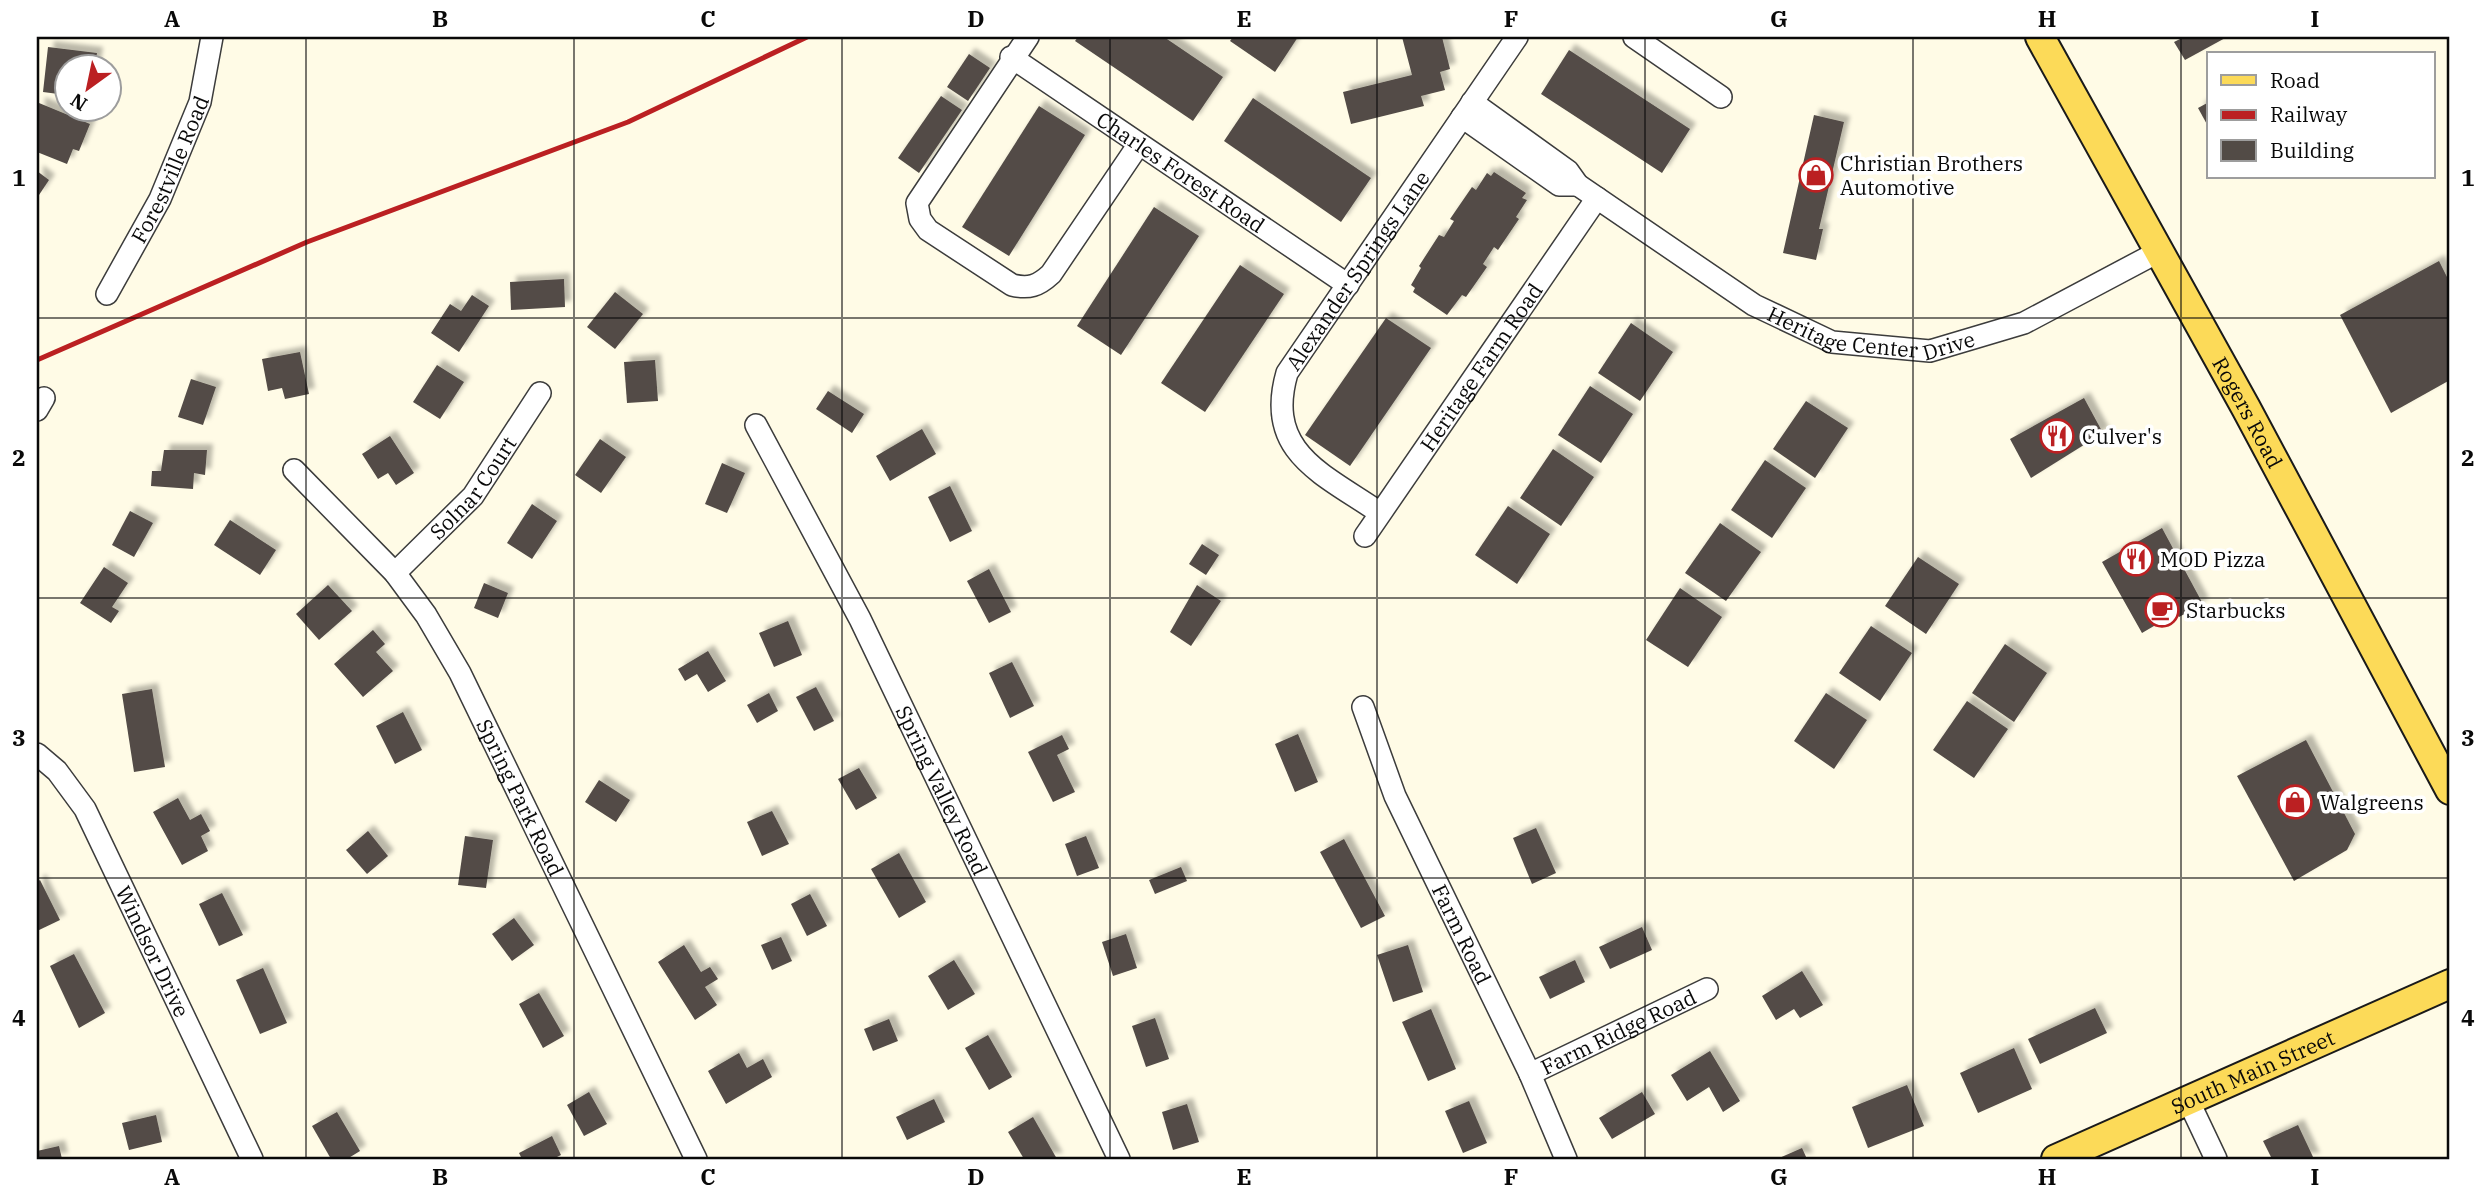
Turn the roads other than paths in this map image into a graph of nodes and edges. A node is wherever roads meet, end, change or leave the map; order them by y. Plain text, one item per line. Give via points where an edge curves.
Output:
1 (212, 37) edge
2 (1028, 37) edge
3 (1517, 37) edge
4 (1634, 37) edge
5 (2040, 37) edge
6 (1011, 57) junction
7 (1721, 97) dead end
8 (1467, 109) junction
9 (1139, 144) junction
10 (1597, 198) junction
11 (2160, 251) junction
12 (1349, 285) junction
13 (107, 294) dead end
14 (540, 393) dead end
15 (757, 425) dead end
16 (294, 470) dead end
17 (1380, 513) junction
18 (1364, 536) dead end
19 (395, 573) junction
20 (1363, 707) dead end
21 (37, 754) edge
22 (2450, 790) edge
23 (2450, 984) edge
24 (1707, 989) dead end
25 (1530, 1074) junction
26 (2189, 1102) junction
27 (253, 1159) edge
28 (696, 1159) edge
29 (1119, 1159) edge
30 (1566, 1159) edge
31 (2056, 1159) edge
32 (2216, 1159) edge

1 - 13 street, Forestville Road via 195,114 160,199
2 - 6 street
3 - 8 street, Alexander Springs Lane
4 - 7 street
5 - 11 main road, Rogers Road
6 - 9 street, Charles Forest Road
6 - 9 street via 917,203 919,219 928,230 1012,285 1040,284
8 - 10 street via 1559,186 1578,185
8 - 12 street, Alexander Springs Lane
9 - 12 street, Charles Forest Road
10 - 11 street, Heritage Center Drive via 1754,305 1832,342 1930,351 2024,323
10 - 17 street, Heritage Farm Road
11 - 22 main road, Rogers Road
12 - 17 street, Alexander Springs Lane via 1287,373 1281,394 1282,416 1287,438 1302,459
14 - 19 street, Solnar Court via 473,496
15 - 29 street, Spring Valley Road via 866,631
16 - 19 street, Spring Park Road
17 - 18 street, Heritage Farm Road
19 - 28 street, Spring Park Road via 460,673
20 - 25 street, Farm Road via 1395,796
21 - 27 street, Windsor Drive via 57,771 85,809
23 - 26 main road, South Main Street
24 - 25 street, Farm Ridge Road
25 - 30 street, Farm Road
26 - 31 main road, South Main Street
26 - 32 street

